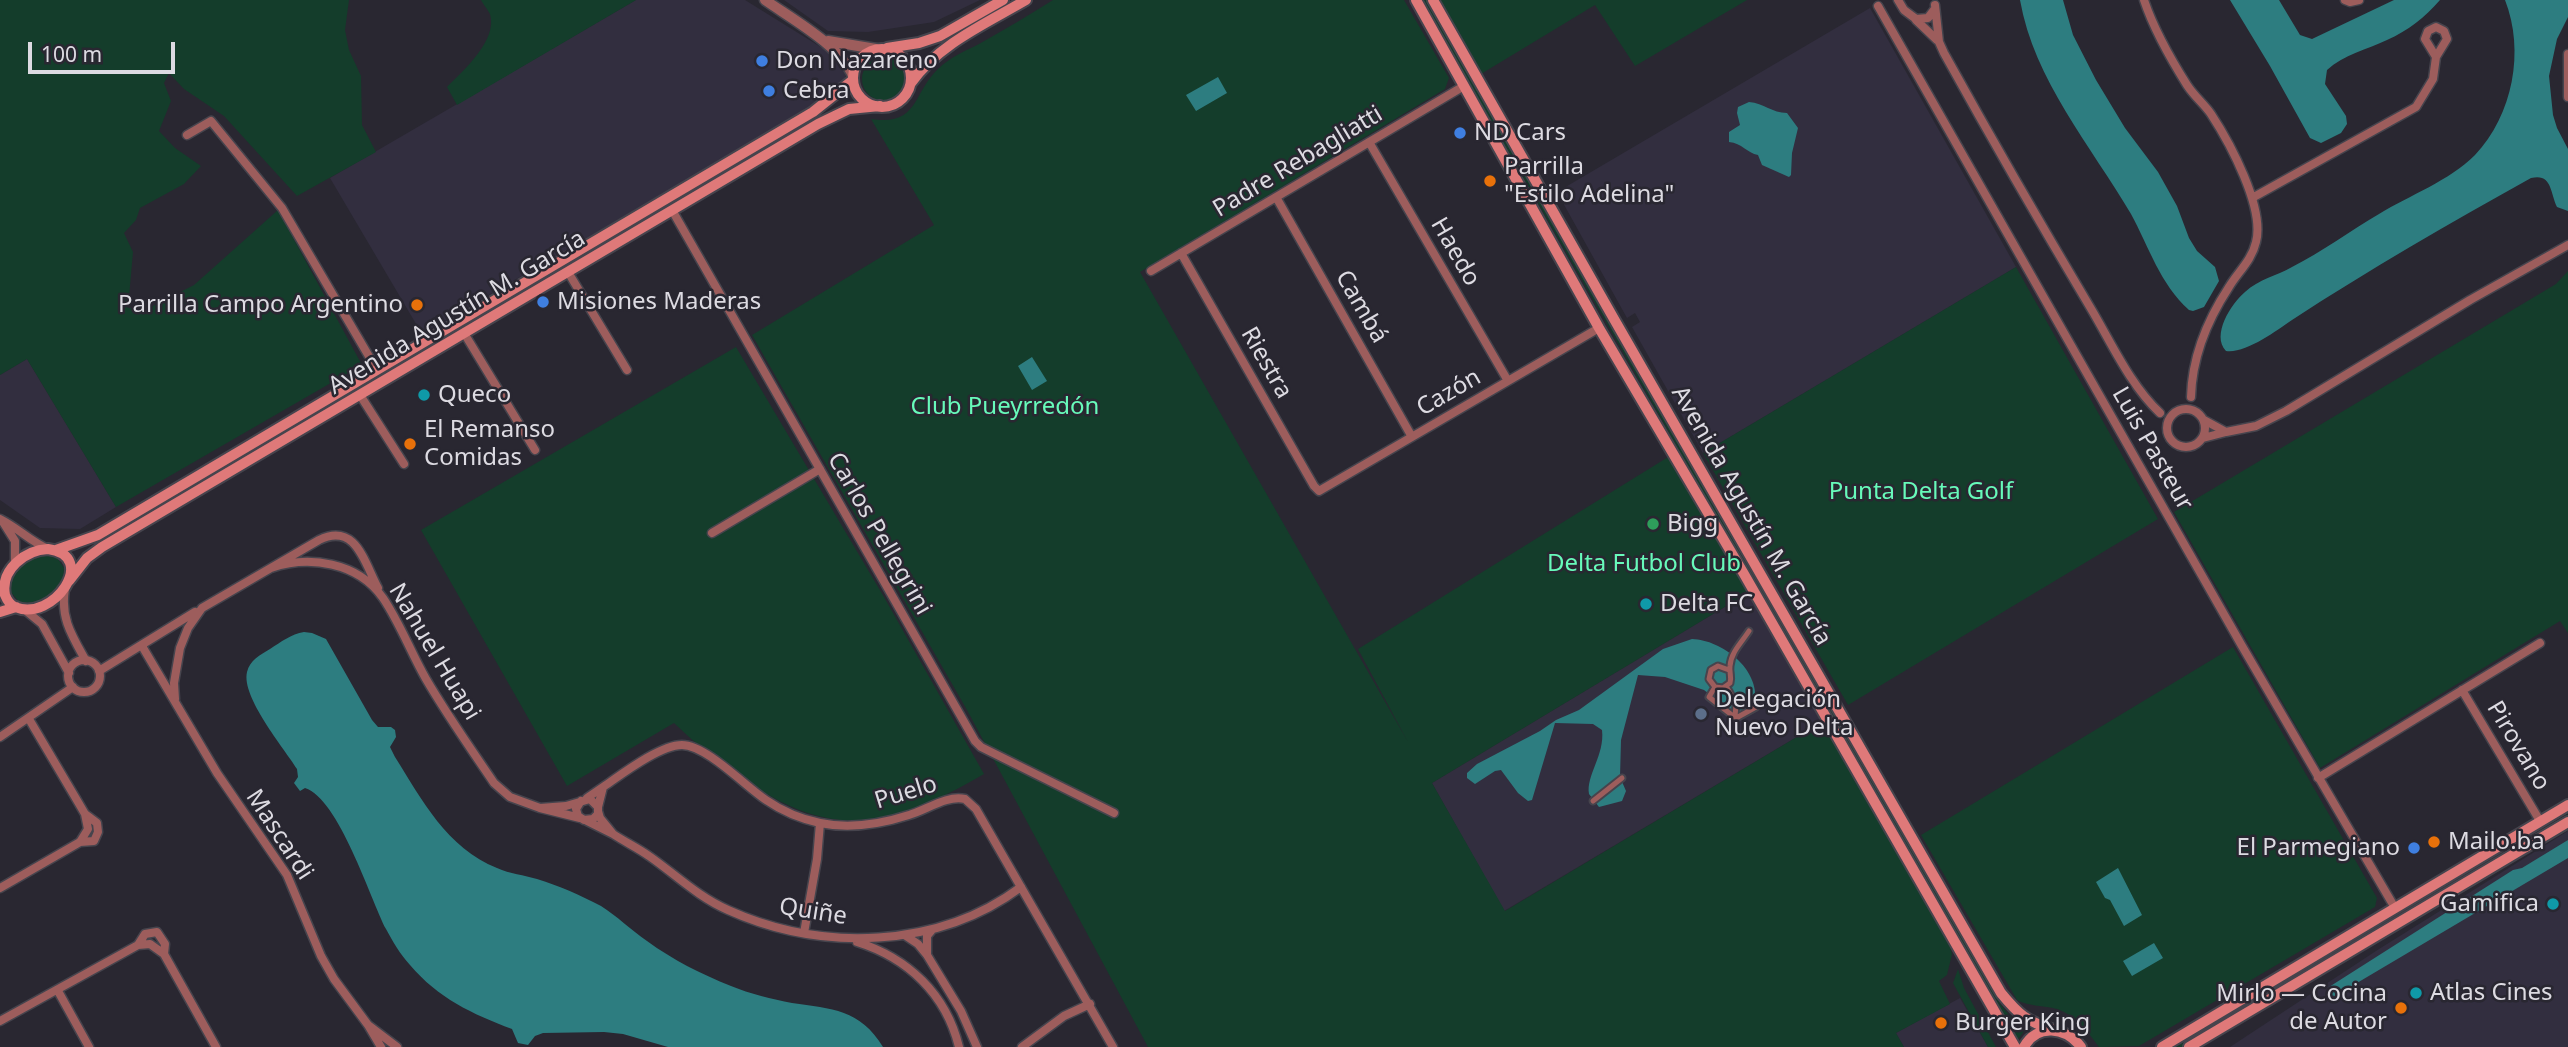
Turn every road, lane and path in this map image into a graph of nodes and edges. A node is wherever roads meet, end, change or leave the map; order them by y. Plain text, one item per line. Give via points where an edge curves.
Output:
1 (765, 0) edge
2 (1003, 0) edge
3 (1026, 0) edge
4 (1416, 0) edge
5 (1433, 0) edge
6 (1898, 0) edge
7 (2144, 0) edge
8 (2345, 0) edge
9 (2358, 0) edge
10 (1934, 3) edge
11 (1878, 6) dead end
12 (1916, 19) junction
13 (820, 40) junction
14 (1939, 42) junction
15 (880, 49) junction
16 (2568, 54) edge
17 (2436, 57) dead end
18 (853, 78) junction
19 (911, 83) junction
20 (1464, 86) junction
21 (2568, 91) edge
22 (2568, 97) edge
23 (880, 106) junction
24 (187, 135) dead end
25 (1369, 142) junction
26 (1276, 197) junction
27 (2252, 198) junction
28 (672, 210) junction
29 (2568, 245) edge
30 (1181, 253) junction
31 (1151, 271) dead end
32 (568, 272) junction
33 (1599, 328) junction
34 (464, 333) junction
35 (377, 370) junction
36 (627, 370) dead end
37 (1508, 381) junction
38 (360, 395) junction
39 (2191, 397) junction
40 (2178, 412) junction
41 (2196, 412) junction
42 (2160, 413) junction
43 (2203, 420) junction
44 (2167, 428) junction
45 (2226, 432) junction
46 (1412, 437) junction
47 (2203, 438) junction
48 (535, 450) dead end
49 (404, 464) dead end
50 (820, 469) junction
51 (1319, 491) joint
52 (0, 520) edge
53 (712, 533) dead end
54 (52, 550) junction
55 (15, 563) junction
56 (271, 568) junction
57 (2, 583) edge
58 (66, 585) junction
59 (382, 597) junction
60 (19, 608) junction
61 (202, 608) junction
62 (0, 612) edge
63 (1749, 631) dead end
64 (2540, 643) dead end
65 (142, 646) junction
66 (86, 661) junction
67 (1729, 670) junction
68 (99, 671) junction
69 (69, 673) junction
70 (1726, 686) junction
71 (73, 687) junction
72 (1715, 687) junction
73 (2462, 690) junction
74 (176, 703) junction
75 (1756, 707) dead end
76 (1735, 717) junction
77 (29, 719) junction
78 (0, 737) edge
79 (1622, 778) dead end
80 (2318, 778) junction
81 (603, 787) junction
82 (584, 800) junction
83 (1593, 801) dead end
84 (2568, 806) edge
85 (540, 808) junction
86 (598, 809) junction
87 (1114, 813) dead end
88 (584, 820) junction
89 (2540, 821) junction
90 (2568, 822) edge
91 (820, 823) junction
92 (613, 834) junction
93 (1021, 887) junction
94 (0, 888) edge
95 (2395, 908) junction
96 (934, 928) junction
97 (804, 933) junction
98 (905, 935) junction
99 (893, 937) junction
100 (841, 938) junction
101 (138, 945) junction
102 (164, 954) junction
103 (927, 955) junction
104 (893, 957) junction
105 (58, 991) junction
106 (1090, 1004) junction
107 (0, 1021) edge
108 (368, 1025) junction
109 (2054, 1030) junction
110 (89, 1047) edge
111 (216, 1047) edge
112 (381, 1047) edge
113 (397, 1047) edge
114 (960, 1047) edge
115 (976, 1047) edge
116 (1022, 1047) edge
117 (1114, 1047) edge
118 (2015, 1047) edge
119 (2024, 1047) edge
120 (2081, 1047) edge
121 (2162, 1047) edge
122 (2189, 1047) edge

1 - 13 street
2 - 15 main road via 940,36
3 - 19 main road via 946,47
4 - 20 main road, Avenida Agustín M. García
5 - 109 main road, Avenida Agustín M. García via 2001,993 2029,1022
6 - 12 street
7 - 27 street via 2174,63 2219,128
8 - 9 street
10 - 12 street via 1928,18
10 - 14 street
11 - 80 street, Luis Pasteur
12 - 14 street
13 - 15 street
13 - 18 street via 839,53
14 - 42 street via 2032,211 2141,391
15 - 18 main road via 860,59
15 - 19 main road via 901,55
16 - 21 street
17 - 27 street via 2433,79 2416,107
18 - 23 main road via 863,99
18 - 35 main road, Avenida Agustín M. García via 813,112
19 - 23 main road via 898,102
20 - 25 street, Padre Rebagliatti
20 - 33 main road, Avenida Agustín M. García
21 - 22 street
23 - 28 main road, Avenida Agustín M. García via 835,115
24 - 35 street via 211,121 266,186
25 - 26 street, Padre Rebagliatti
25 - 37 street, Haedo
26 - 30 street, Padre Rebagliatti
26 - 46 street, Cambá
27 - 39 street via 2258,231 2254,252 2207,329
28 - 32 main road, Avenida Agustín M. García
28 - 50 street, Carlos Pellegrini
29 - 45 street via 2269,421
30 - 31 street, Padre Rebagliatti
30 - 51 street, Riestra
32 - 34 main road, Avenida Agustín M. García
32 - 36 street
33 - 37 street, Cazón
33 - 118 main road, Avenida Agustín M. García
34 - 38 main road, Avenida Agustín M. García
34 - 48 street
35 - 54 main road, Avenida Agustín M. García via 89,540
37 - 46 street, Cazón
38 - 49 street
38 - 58 main road, Avenida Agustín M. García via 102,547
39 - 40 street
39 - 41 street
40 - 41 street
40 - 42 street
40 - 44 street
41 - 43 street
42 - 44 street
43 - 45 street
43 - 47 street
44 - 47 street via 2170,439 2179,446 2190,447
45 - 47 street
46 - 51 street, Cazón
50 - 53 street
50 - 87 street, Carlos Pellegrini via 975,741
52 - 54 street
52 - 55 street via 15,541
54 - 55 main road via 27,554
54 - 58 main road via 71,566
55 - 57 main road
56 - 59 street, Nahuel Huapi via 297,561 336,565 371,584
56 - 59 street via 319,540 339,534 357,547
56 - 61 street
57 - 60 main road via 6,599
58 - 60 main road via 51,602
58 - 66 street via 66,626
59 - 85 street, Nahuel Huapi via 426,677 494,783 510,797
60 - 62 main road
60 - 69 street via 42,624
61 - 65 street
61 - 74 street via 180,648
63 - 67 street via 1732,655
64 - 73 street
65 - 68 street
65 - 74 street, Mascardi
66 - 68 street
66 - 69 street via 77,663
67 - 70 street via 1732,675
67 - 72 street via 1718,666 1711,670 1709,679
68 - 71 street via 100,681 93,690 82,692
69 - 71 street
70 - 72 street
70 - 76 street via 1736,705
71 - 77 street
72 - 76 street via 1709,697
73 - 80 street
73 - 89 street, Pirovano
74 - 108 street, Mascardi via 217,773 287,875 327,968
75 - 76 street
77 - 78 street
77 - 94 street via 85,814 97,823 98,832 94,841 80,842
79 - 83 street
80 - 95 street, Luis Pasteur
81 - 82 street, Puelo
81 - 86 street
81 - 91 street, Puelo via 670,747 688,746 769,802
82 - 85 street
82 - 86 street via 595,802
82 - 88 street via 576,809
84 - 89 main road
85 - 88 street, Nahuel Huapi
86 - 88 street via 596,817
86 - 92 street
88 - 92 street, Quiñe
89 - 95 main road
90 - 122 main road
91 - 93 street, Puelo via 872,824 964,799 976,809
91 - 97 street
92 - 97 street, Quiñe via 719,905 749,919
93 - 96 street, Quiñe via 981,912
93 - 106 street, Puelo
95 - 121 main road
96 - 98 street, Quiñe
96 - 103 street via 927,936
97 - 100 street, Quiñe
98 - 99 street, Quiñe
98 - 103 street
99 - 100 street, Quiñe
99 - 104 street
100 - 104 street
101 - 102 street via 150,944
101 - 102 street via 145,934 157,932 165,944
101 - 105 street
102 - 111 street
103 - 115 street
104 - 114 street via 938,997
105 - 107 street
105 - 110 street
106 - 116 street via 1064,1016
106 - 117 street, Puelo
108 - 112 street
108 - 113 street
109 - 119 main road via 2034,1035
109 - 120 main road, Avenida Agustín M. García via 2074,1038

